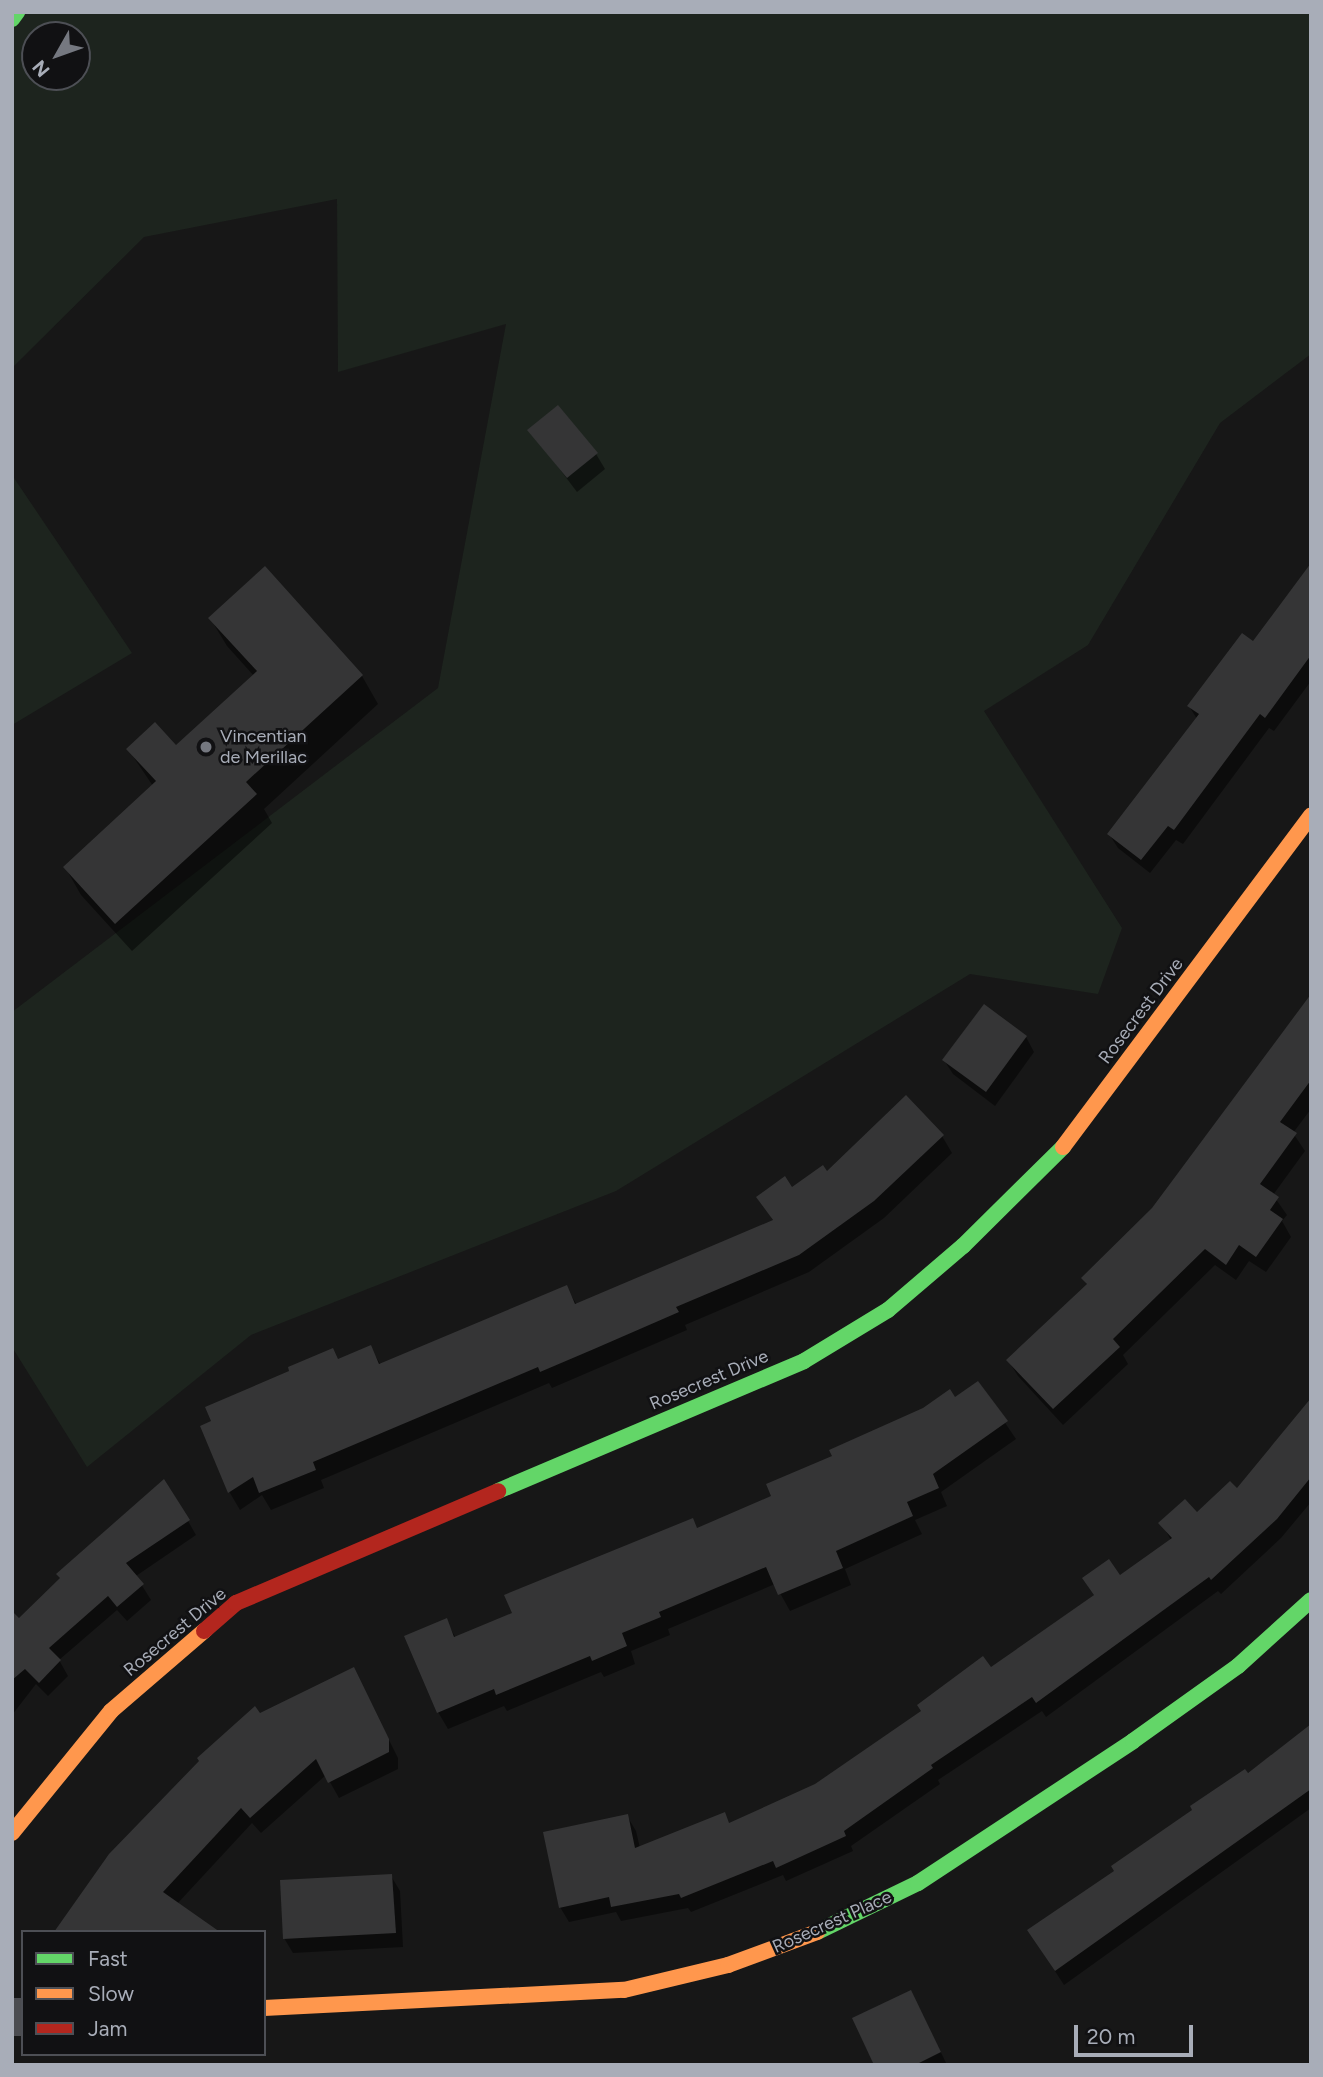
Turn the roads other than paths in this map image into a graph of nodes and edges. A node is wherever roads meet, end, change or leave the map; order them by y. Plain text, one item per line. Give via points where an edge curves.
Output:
1 (17, 12) edge
2 (12, 19) edge
3 (1311, 816) edge
4 (1311, 1600) edge
5 (12, 1833) edge
6 (266, 2008) edge

1 - 2 street
3 - 5 street, Rosecrest Drive via 1058,1153 964,1246 888,1310 804,1361 236,1603 111,1711
4 - 6 street, Rosecrest Place via 1238,1666 1133,1741 918,1883 827,1928 729,1965 624,1990

